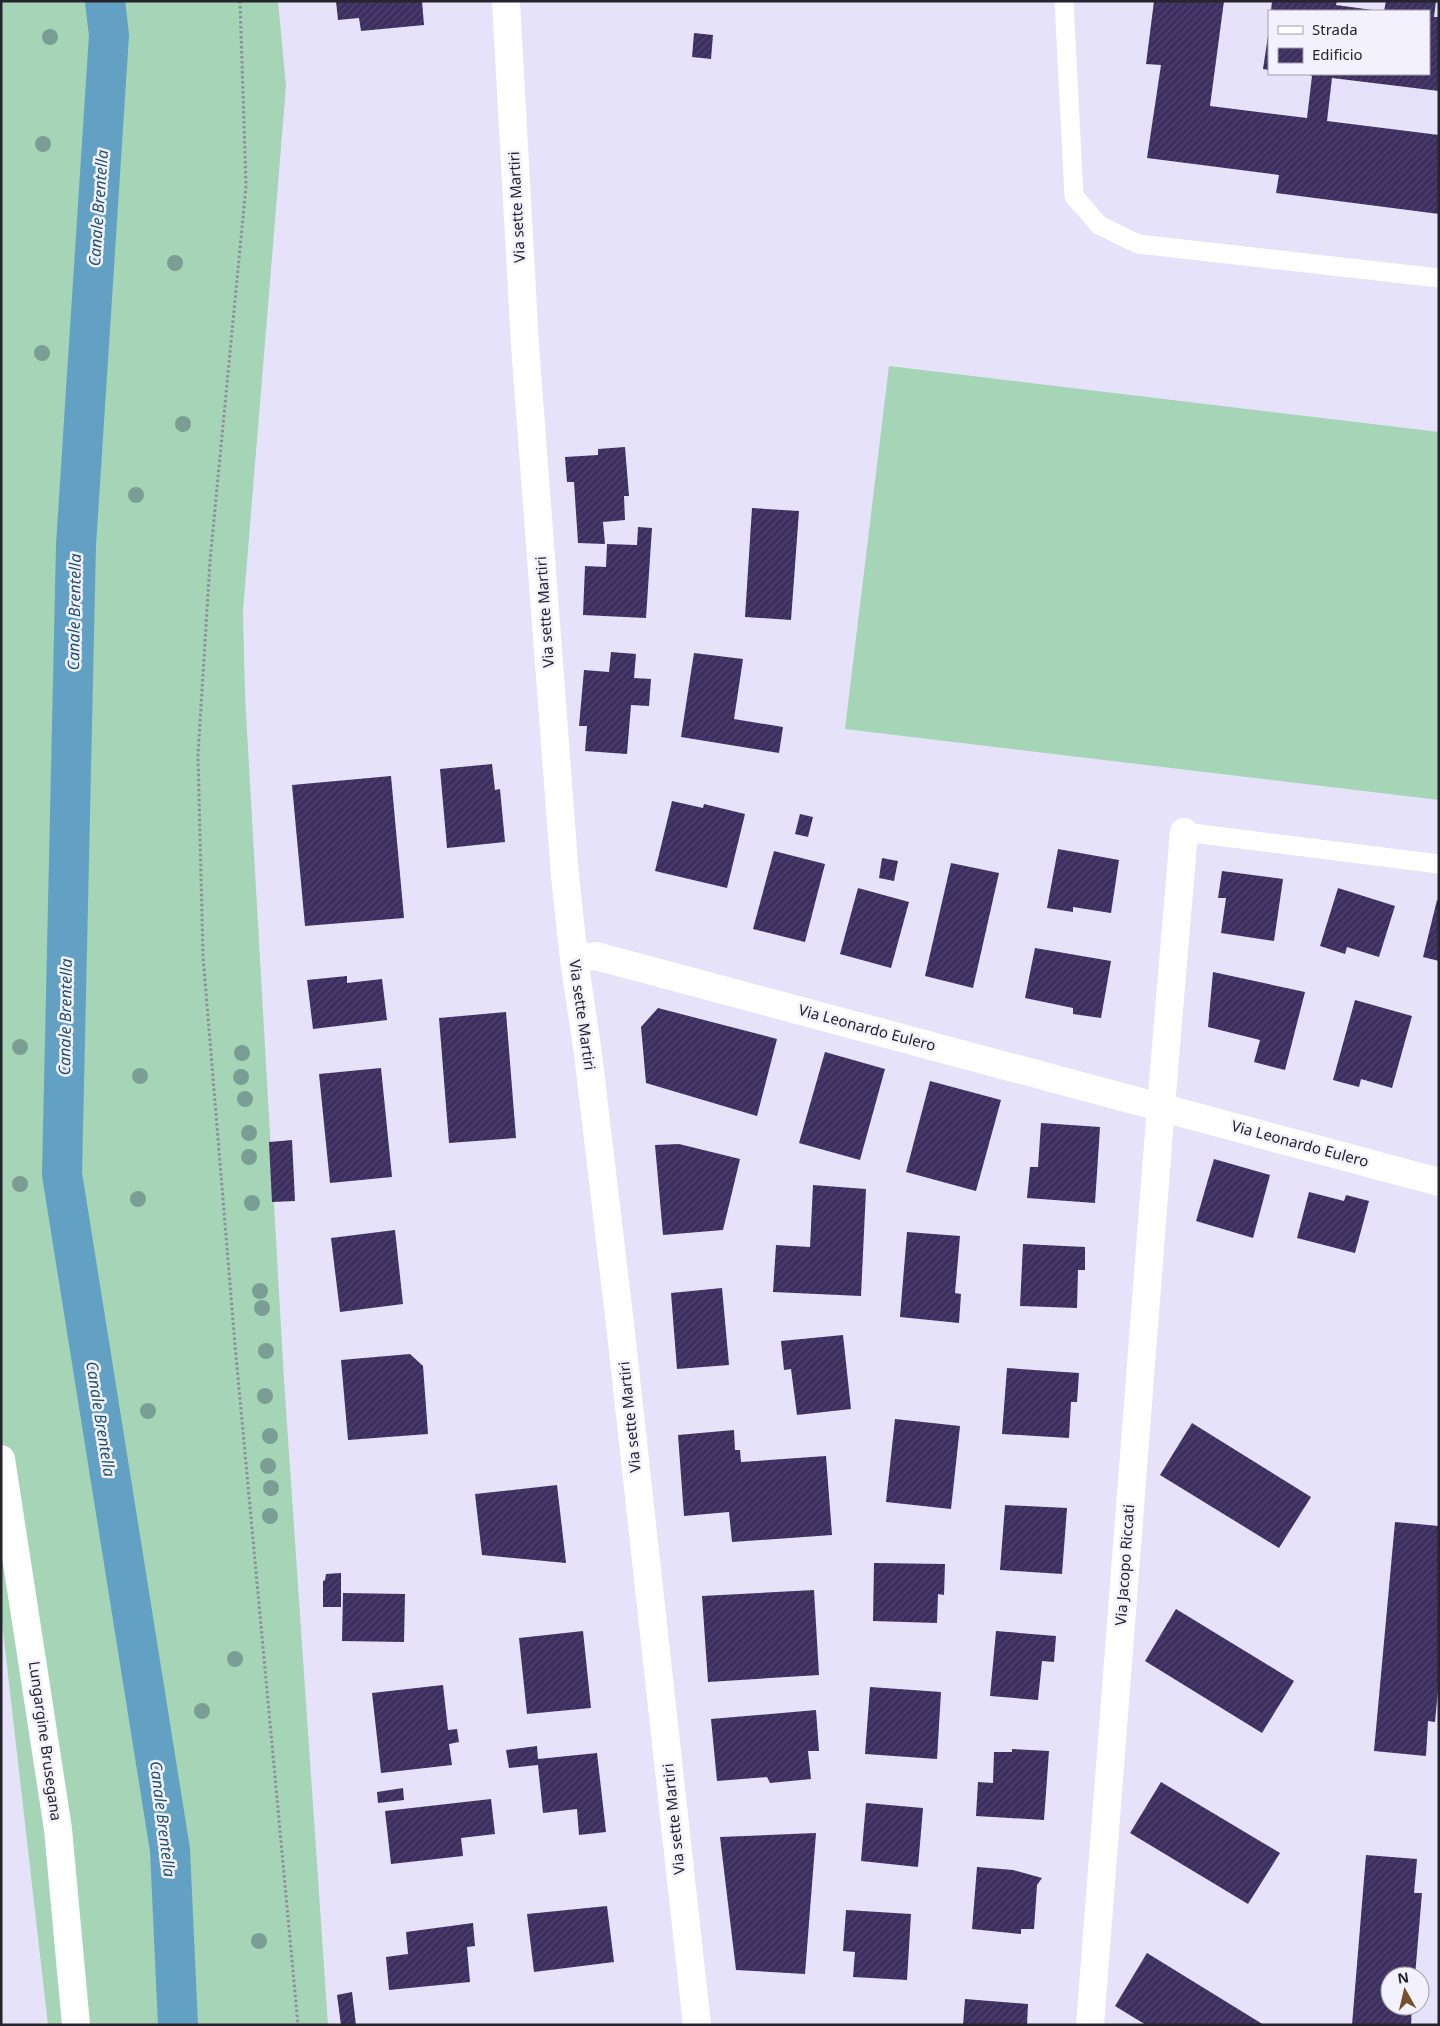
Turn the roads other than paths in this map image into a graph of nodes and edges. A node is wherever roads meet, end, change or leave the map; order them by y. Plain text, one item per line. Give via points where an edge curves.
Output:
1 (506, 1) edge
2 (1064, 1) edge
3 (1439, 278) edge
4 (1184, 832) joint
5 (1439, 864) edge
6 (574, 959) junction
7 (1161, 1106) junction
8 (1439, 1182) edge
9 (1, 1459) edge
10 (76, 2025) edge
11 (697, 2025) edge
12 (1090, 2025) edge

1 - 6 street, Via sette Martiri via 525,345
2 - 3 lane via 1074,196 1099,225 1138,244
4 - 5 lane
4 - 7 street
6 - 7 street, Via Leonardo Eulero via 596,956
6 - 11 street, Via sette Martiri via 621,1333
7 - 8 street, Via Leonardo Eulero
7 - 12 street, Via Jacopo Riccati
9 - 10 street, Lungargine Brusegana via 58,1828

